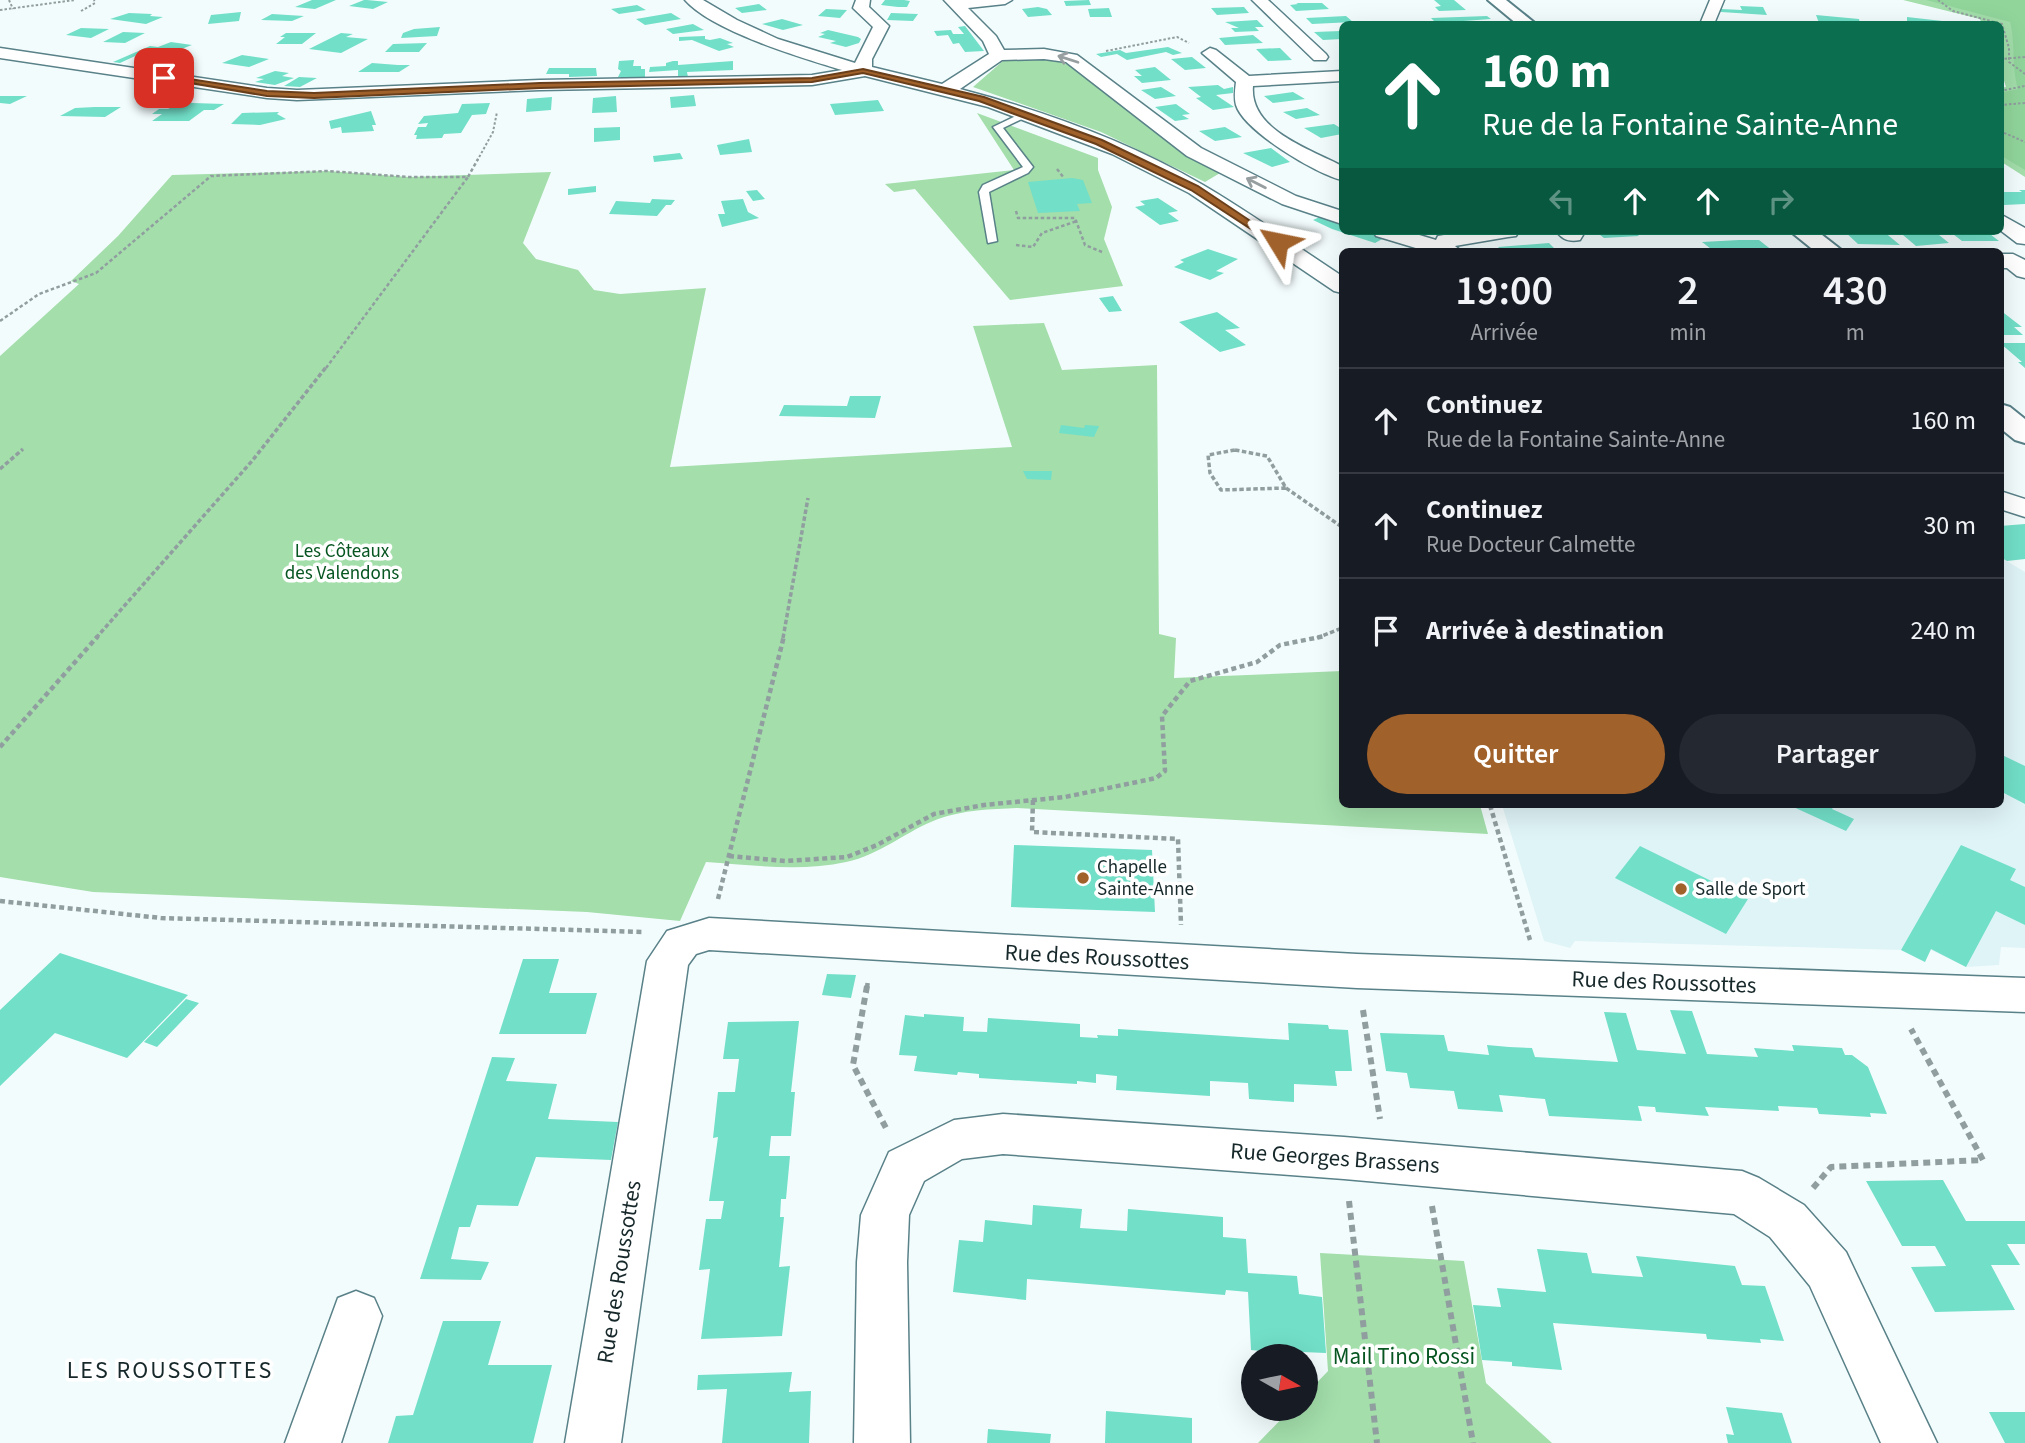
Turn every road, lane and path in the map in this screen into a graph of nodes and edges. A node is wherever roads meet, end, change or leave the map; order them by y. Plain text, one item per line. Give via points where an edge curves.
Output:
1 (9, 0) edge
2 (75, 0) edge
3 (94, 0) edge
4 (692, 0) edge
5 (863, 0) edge
6 (1005, 0) edge
7 (1259, 0) edge
8 (1496, 0) edge
9 (1717, 0) edge
10 (1938, 0) edge
11 (953, 2) edge
12 (13, 9) junction
13 (0, 10) edge
14 (81, 11) dead end
15 (1523, 21) edge
16 (1708, 21) edge
17 (1996, 21) edge
18 (2004, 31) edge
19 (0, 53) edge
20 (1210, 53) joint
21 (998, 55) junction
22 (1320, 57) dead end
23 (2025, 57) edge
24 (1071, 58) junction
25 (2004, 58) edge
26 (2008, 58) junction
27 (863, 71) junction
28 (2025, 74) edge
29 (1339, 76) edge
30 (1245, 81) junction
31 (2025, 86) edge
32 (503, 87) junction
33 (946, 89) junction
34 (2004, 90) edge
35 (2025, 103) edge
36 (2004, 105) edge
37 (1027, 114) junction
38 (2004, 133) edge
39 (2025, 142) edge
40 (1339, 153) edge
41 (1028, 167) junction
42 (1334, 169) edge
43 (468, 177) junction
44 (1064, 178) dead end
45 (1016, 206) dead end
46 (1075, 213) dead end
47 (1339, 217) edge
48 (1076, 220) junction
49 (2004, 223) edge
50 (1403, 235) edge
51 (1489, 235) edge
52 (1808, 235) edge
53 (2025, 238) edge
54 (992, 241) joint
55 (1446, 244) edge
56 (1826, 248) edge
57 (1102, 252) dead end
58 (1339, 284) edge
59 (0, 321) edge
60 (2004, 416) edge
61 (2025, 434) edge
62 (23, 449) dead end
63 (0, 469) edge
64 (1286, 488) junction
65 (2004, 494) edge
66 (2025, 496) edge
67 (808, 498) dead end
68 (2004, 501) edge
69 (2025, 509) edge
70 (1339, 525) edge
71 (1339, 629) edge
72 (0, 747) edge
73 (1033, 800) junction
74 (1491, 808) edge
75 (729, 856) junction
76 (0, 901) edge
77 (709, 934) junction
78 (874, 945) junction
79 (1182, 961) junction
80 (1357, 971) junction
81 (1541, 978) junction
82 (1890, 991) junction
83 (2025, 995) edge
84 (1385, 1162) junction
85 (906, 1167) junction
86 (1787, 1221) junction
87 (356, 1316) dead end
88 (313, 1443) edge
89 (593, 1443) edge
90 (882, 1443) edge
91 (1377, 1443) edge
92 (1473, 1443) edge
93 (1909, 1443) edge

1 - 12 path
2 - 12 path
3 - 14 path
4 - 27 street via 752,34
5 - 27 street via 861,8 881,26 864,59
6 - 11 street
7 - 22 street
8 - 15 main road
9 - 16 street
10 - 17 path via 1953,10
11 - 21 street via 990,39
12 - 13 path
18 - 26 path
19 - 32 street via 281,94
20 - 24 path via 1177,37
20 - 30 street
24 -> 21 street
21 - 33 street
23 - 26 path
47 -> 24 street via 1289,200 1194,152
25 - 26 path
26 - 28 path
27 - 32 street via 812,80
27 - 33 street
29 - 30 street
30 - 42 street via 1245,106 1254,118 1300,152
31 - 34 path
32 - 43 path via 493,132
33 - 37 street
35 - 36 path
37 - 41 lane via 999,127
37 - 58 street via 1099,142 1194,188
38 - 39 path
40 - 42 street via 1331,157
41 - 44 path via 1056,171
41 - 54 lane via 987,187
43 - 59 path via 327,171 211,176 96,273 39,294
43 - 72 path via 252,461
45 - 48 path via 1018,219
46 - 48 path
48 - 54 path via 1042,233 1034,248
48 - 57 path via 1085,245
49 - 53 street
50 - 55 street
51 - 55 street
52 - 56 main road
60 - 61 main road
62 - 63 path
64 - 64 path via 1267,456 1235,450 1208,455 1210,472 1221,490
64 - 70 path
65 - 66 street
67 - 75 path via 780,656
68 - 69 street
71 - 73 path via 1280,645 1257,662 1190,681 1162,716 1165,771 1156,778
73 - 75 path via 934,814 847,857 786,861
73 - 79 path via 1032,832 1178,839
74 - 81 path
75 - 77 path
76 - 77 path via 161,918
77 - 78 street, Rue des Roussottes
77 - 89 street, Rue des Roussottes via 682,942 668,961
78 - 79 street, Rue des Roussottes
78 - 85 path via 853,1065
79 - 80 street, Rue des Roussottes
80 - 81 street, Rue des Roussottes
80 - 84 path
81 - 82 street, Rue des Roussottes
82 - 83 street, Rue des Roussottes
82 - 86 path via 1983,1160 1831,1167
84 - 85 street, Rue Georges Brassens via 1003,1134 954,1140
84 - 86 street, Rue Georges Brassens via 1742,1193
84 - 91 path
84 - 92 path
85 - 90 street via 885,1215
86 - 93 street, Rue Georges Brassens via 1828,1269
87 - 88 street

